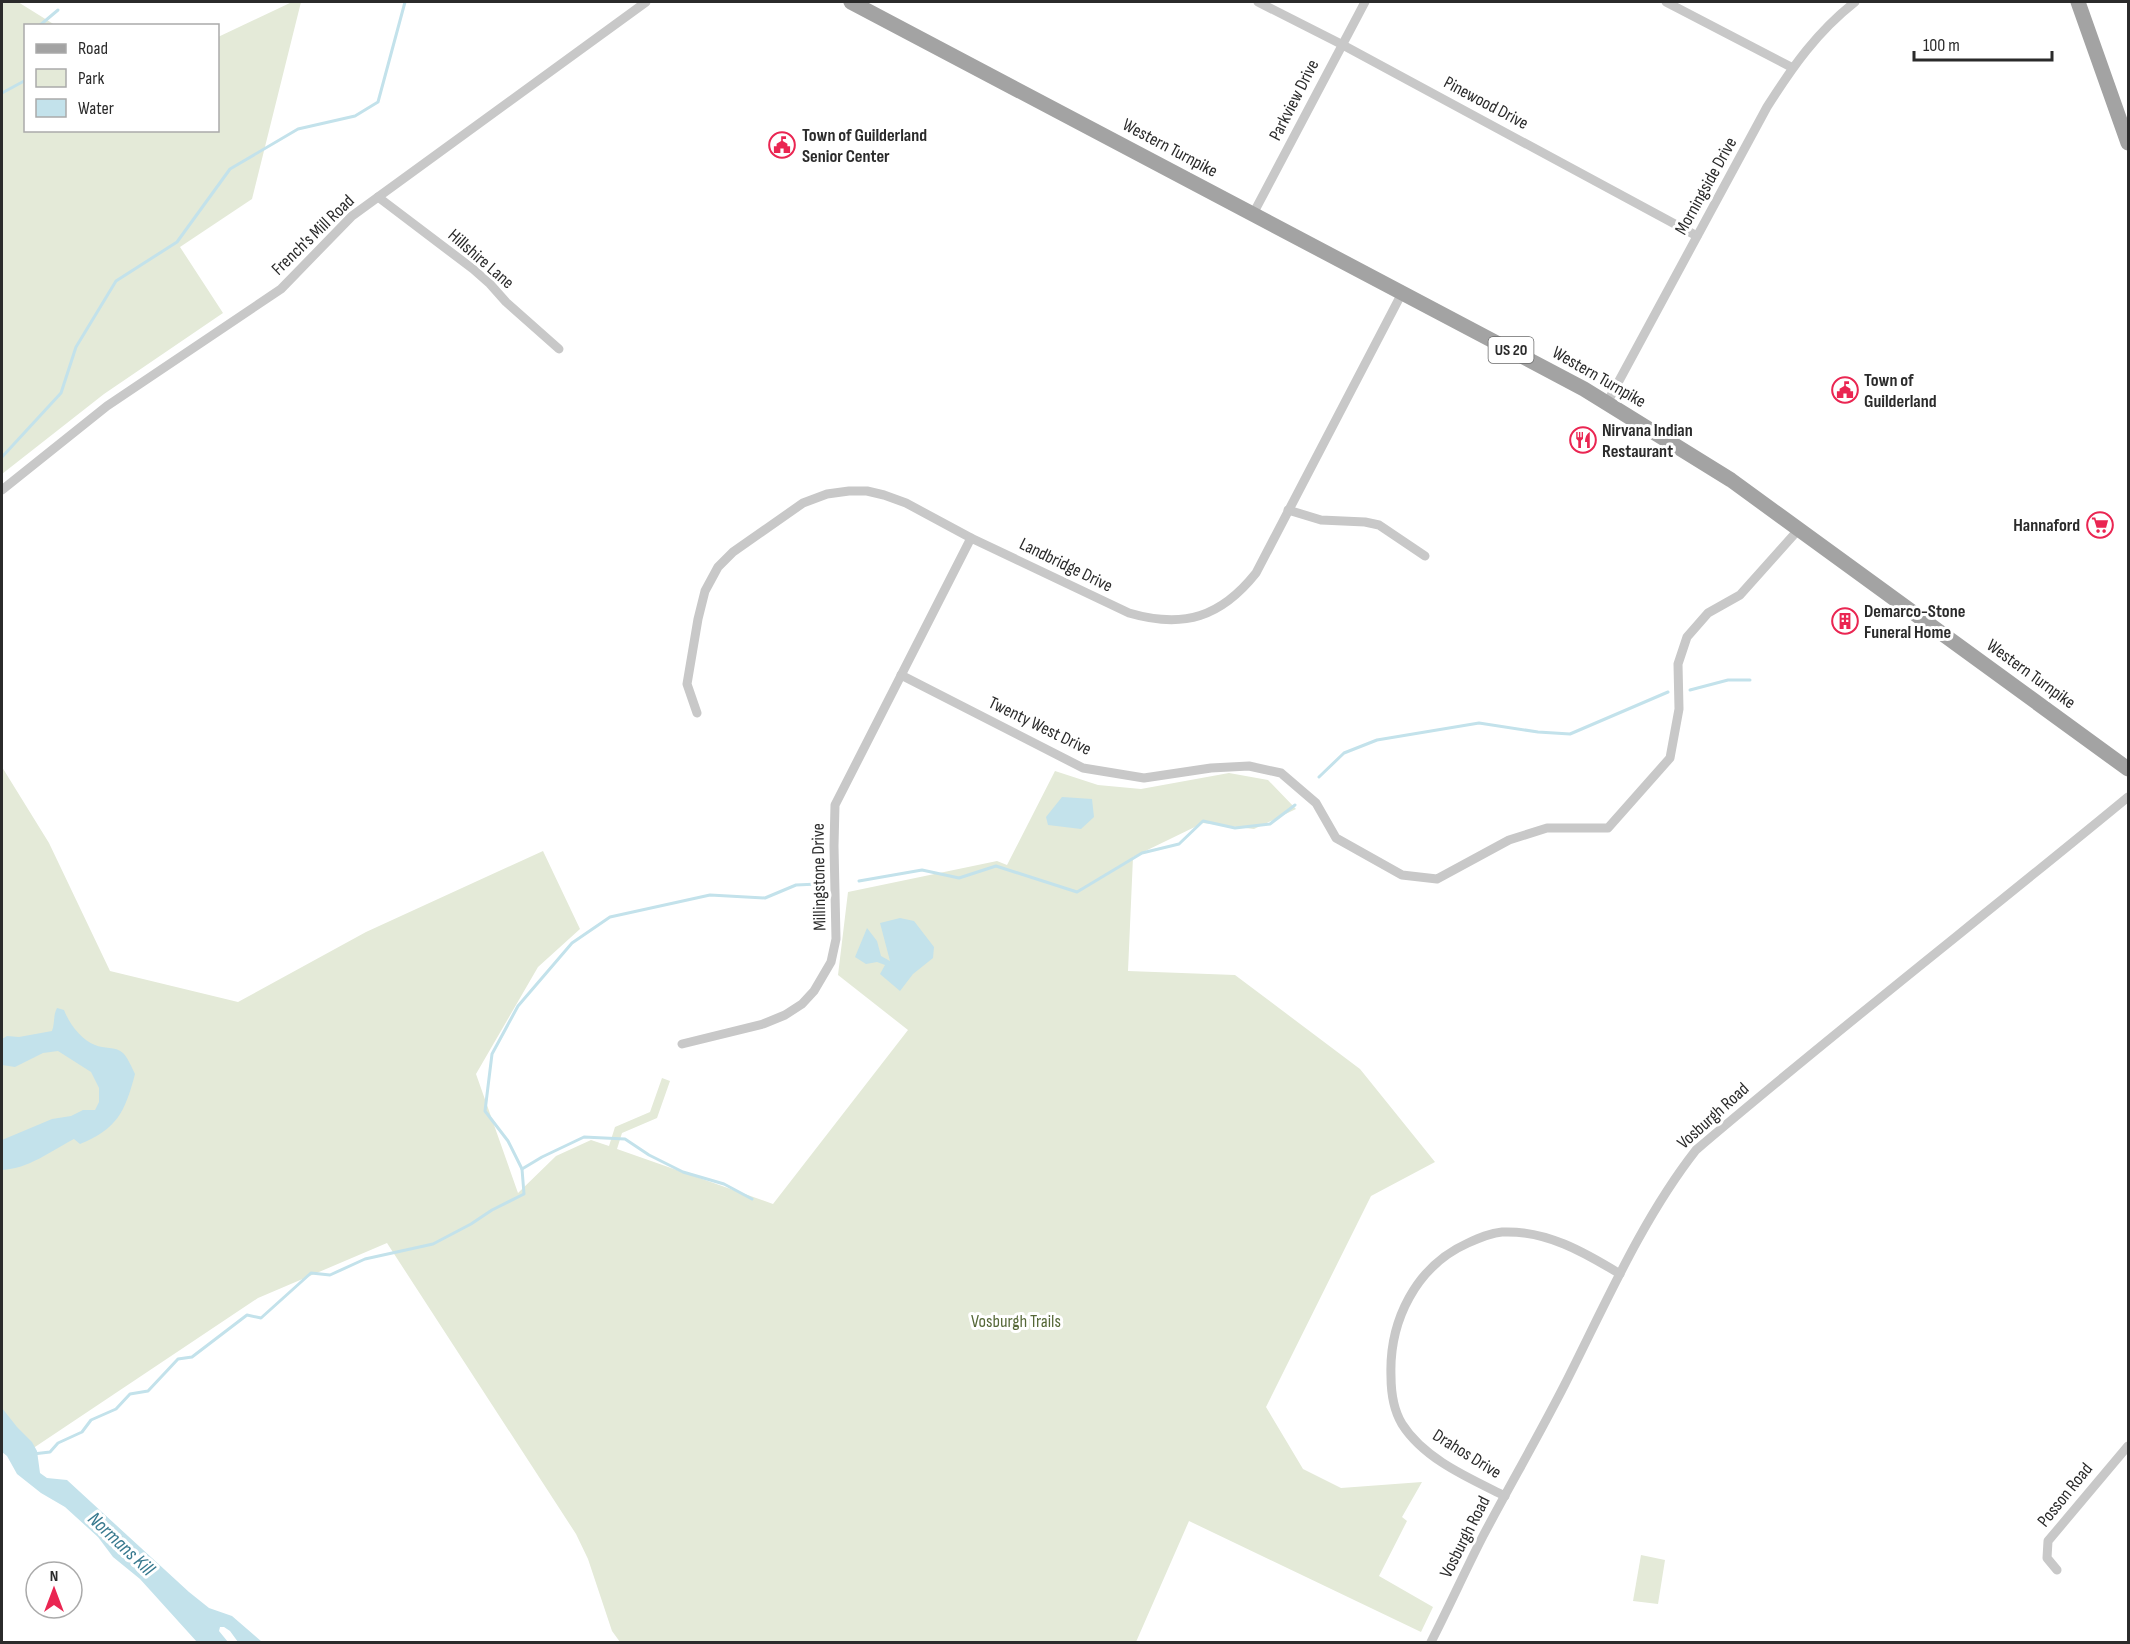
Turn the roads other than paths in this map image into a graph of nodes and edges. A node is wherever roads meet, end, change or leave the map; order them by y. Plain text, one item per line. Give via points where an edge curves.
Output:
1 (646, 2) edge
2 (851, 2) edge
3 (1258, 2) edge
4 (1365, 2) edge
5 (1666, 2) edge
6 (1855, 2) edge
7 (2078, 2) edge
8 (1341, 44) junction
9 (1791, 68) junction
10 (2128, 141) edge
11 (378, 197) junction
12 (1253, 214) junction
13 (1697, 236) junction
14 (1402, 293) junction
15 (559, 349) dead end
16 (1608, 404) junction
17 (2, 490) edge
18 (1288, 510) junction
19 (1799, 529) junction
20 (971, 538) junction
21 (1425, 556) dead end
22 (901, 675) junction
23 (697, 714) dead end
24 (2128, 769) edge
25 (2128, 796) edge
26 (682, 1044) dead end
27 (1620, 1274) junction
28 (2128, 1446) edge
29 (1505, 1496) junction
30 (2057, 1570) dead end
31 (1431, 1642) edge

1 - 11 street, French's Mill Road
2 - 12 main road, Western Turnpike / US 20
3 - 8 street, Pinewood Drive
4 - 8 street, Parkview Drive
5 - 9 street
6 - 9 street, Morningside Drive
7 - 10 main road
8 - 12 street, Parkview Drive
8 - 13 street, Pinewood Drive
9 - 13 street, Morningside Drive
11 - 15 street, Hillshire Lane via 473,269
11 - 17 street, French's Mill Road via 352,216 281,289 106,406
12 - 14 main road, Western Turnpike / US 20
13 - 16 street, Morningside Drive
14 - 16 main road, Western Turnpike / US 20
14 - 18 street, Landbridge Drive
16 - 19 main road, Western Turnpike / US 20 via 1731,480
18 - 20 street, Landbridge Drive via 1256,573 1244,588 1227,604 1191,620 1129,614
18 - 21 street via 1321,520 1379,525
19 - 22 street, Twenty West Drive via 1740,595 1708,612 1687,637 1678,664 1679,709 1670,758 1608,828 1547,828 1509,840 1437,879 1402,875 1336,838 1316,803 1281,773 1249,766 1144,778 1083,768
19 - 24 main road, Western Turnpike / US 20
20 - 22 street, Millingstone Drive
20 - 23 street, Landbridge Drive via 884,495 849,491 803,503 733,552 718,567 705,591 687,684
22 - 26 street, Millingstone Drive via 835,805 836,939 831,962 814,991 802,1004 763,1024
25 - 27 street, Vosburgh Road via 1856,1015 1696,1150 1659,1204
27 - 29 street, Vosburgh Road
27 - 29 street, Drahos Drive via 1553,1239 1501,1232 1453,1249 1430,1268 1410,1294 1397,1322 1390,1358 1391,1391 1402,1423 1441,1462
28 - 30 street, Posson Road via 2048,1541 2047,1558
29 - 31 street, Vosburgh Road

